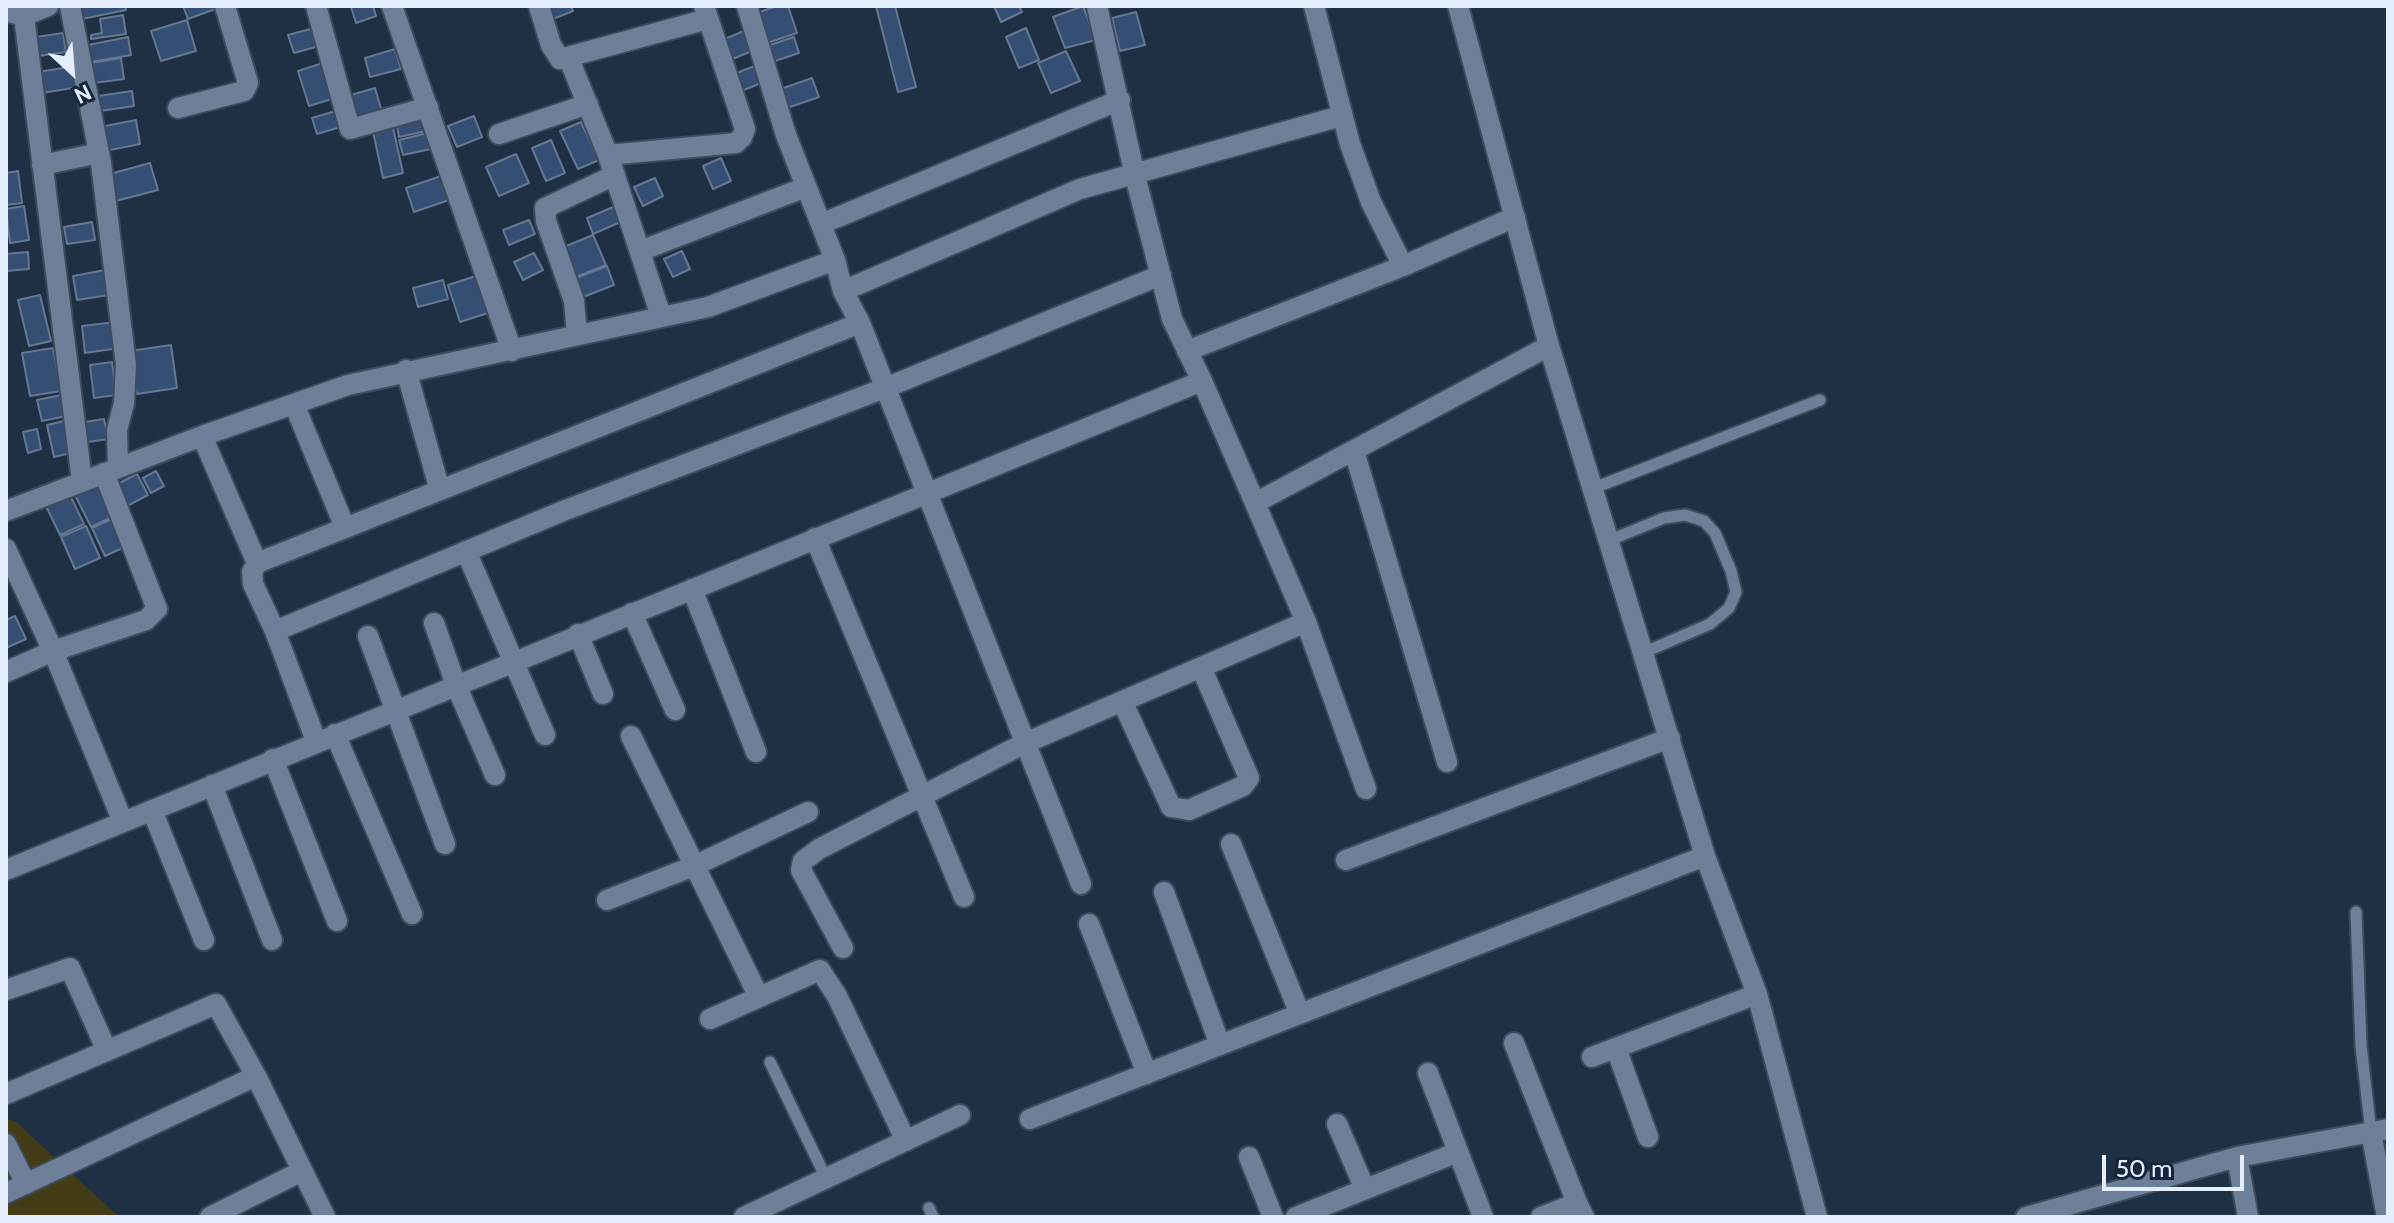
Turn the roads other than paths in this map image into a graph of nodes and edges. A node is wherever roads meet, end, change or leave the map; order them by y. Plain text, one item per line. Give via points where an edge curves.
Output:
1 (48, 6) edge
2 (70, 6) edge
3 (225, 6) edge
4 (316, 6) edge
5 (392, 6) edge
6 (539, 6) edge
7 (747, 6) edge
8 (1097, 6) edge
9 (1314, 6) edge
10 (1458, 6) edge
11 (706, 12) edge
12 (15, 13) edge
13 (569, 59) junction
14 (1120, 100) junction
15 (588, 104) junction
16 (428, 107) junction
17 (178, 108) dead end
18 (1341, 116) junction
19 (499, 134) dead end
20 (99, 153) junction
21 (608, 155) junction
22 (42, 165) junction
23 (615, 175) junction
24 (1135, 176) junction
25 (806, 187) junction
26 (1515, 217) junction
27 (821, 224) junction
28 (640, 251) junction
29 (835, 260) junction
30 (1403, 266) junction
31 (1161, 275) junction
32 (843, 291) junction
33 (661, 316) junction
34 (860, 323) junction
35 (577, 334) junction
36 (1549, 346) junction
37 (512, 351) junction
38 (1187, 351) junction
39 (406, 370) junction
40 (1202, 381) junction
41 (885, 388) junction
42 (1820, 400) dead end
43 (294, 404) junction
44 (202, 436) junction
45 (1354, 451) junction
46 (111, 470) junction
47 (82, 481) junction
48 (439, 487) junction
49 (1594, 488) junction
50 (927, 494) junction
51 (1255, 503) junction
52 (6, 511) edge
53 (344, 525) junction
54 (815, 538) junction
55 (1610, 540) junction
56 (6, 549) edge
57 (466, 551) junction
58 (257, 563) junction
59 (692, 589) junction
60 (632, 613) junction
61 (1306, 622) junction
62 (434, 623) dead end
63 (275, 631) junction
64 (578, 634) junction
65 (368, 636) dead end
66 (53, 651) junction
67 (1645, 652) junction
68 (513, 661) junction
69 (1201, 667) junction
70 (6, 672) edge
71 (456, 685) junction
72 (603, 694) dead end
73 (1122, 701) junction
74 (394, 710) junction
75 (675, 710) dead end
76 (545, 735) dead end
77 (631, 736) dead end
78 (326, 737) junction
79 (1670, 738) junction
80 (1023, 744) junction
81 (756, 752) dead end
82 (273, 759) junction
83 (1447, 762) dead end
84 (495, 775) dead end
85 (212, 785) junction
86 (1366, 789) dead end
87 (919, 795) junction
88 (152, 810) junction
89 (808, 812) dead end
90 (123, 822) junction
91 (445, 844) dead end
92 (1231, 844) dead end
93 (1705, 856) junction
94 (1346, 860) dead end
95 (694, 866) junction
96 (6, 870) edge
97 (1081, 884) dead end
98 (1164, 892) dead end
99 (964, 897) dead end
100 (607, 900) dead end
101 (2356, 912) dead end
102 (412, 914) dead end
103 (337, 921) dead end
104 (1089, 924) dead end
105 (204, 940) dead end
106 (272, 940) dead end
107 (843, 948) dead end
108 (6, 990) edge
109 (1757, 994) junction
110 (759, 997) junction
111 (1300, 1014) junction
112 (710, 1019) dead end
113 (1514, 1043) dead end
114 (1220, 1045) junction
115 (1616, 1048) junction
116 (107, 1051) junction
117 (1592, 1057) dead end
118 (770, 1062) dead end
119 (1428, 1073) dead end
120 (1147, 1074) junction
121 (256, 1076) junction
122 (6, 1094) edge
123 (960, 1115) dead end
124 (1030, 1119) dead end
125 (1337, 1124) dead end
126 (2379, 1131) edge
127 (1648, 1137) dead end
128 (906, 1141) junction
129 (6, 1144) edge
130 (1458, 1152) junction
131 (1249, 1157) dead end
132 (2237, 1157) junction
133 (302, 1171) junction
134 (826, 1178) junction
135 (26, 1184) junction
136 (1365, 1189) junction
137 (6, 1193) edge
138 (1581, 1210) edge
139 (210, 1217) edge
140 (325, 1217) edge
141 (744, 1217) edge
142 (1273, 1217) edge
143 (1296, 1217) edge
144 (1483, 1217) edge
145 (1541, 1217) edge
146 (1817, 1217) edge
147 (2026, 1217) edge
148 (2248, 1217) edge
149 (2387, 1217) edge

1 - 12 street
2 - 20 street
3 - 17 street via 248,83 244,91
4 - 16 street via 350,129
5 - 16 street
6 - 13 street via 556,56
7 - 25 street
8 - 14 street
9 - 18 street
10 - 26 street
11 - 13 street
11 - 21 street via 745,129 742,137 736,143
12 - 22 street
13 - 15 street
14 - 24 street
14 - 27 street
15 - 19 street
15 - 21 street
16 - 37 street
18 - 24 street
18 - 30 street via 1371,202
20 - 22 street
20 - 46 street via 126,365
21 - 23 street
22 - 47 street
23 - 28 street
23 - 35 street via 545,208 574,301
24 - 31 street
24 - 32 street via 1080,189
25 - 27 street
25 - 28 street
26 - 30 street
26 - 36 street
27 - 29 street
28 - 33 street
29 - 32 street
29 - 33 street via 708,307
30 - 38 street
31 - 38 street
31 - 41 street
32 - 34 street
33 - 35 street
34 - 41 street
34 - 48 street
35 - 37 street
36 - 45 street
36 - 49 street
37 - 39 street
38 - 40 street
39 - 43 street
39 - 48 street
40 - 50 street
40 - 51 street
41 - 50 street
41 - 57 street
42 - 49 lane
43 - 44 street
43 - 53 street
44 - 46 street
44 - 58 street
45 - 51 street
45 - 83 street
46 - 47 street
46 - 66 street via 157,609 146,620
47 - 52 street
48 - 53 street
49 - 55 street
50 - 54 street
50 - 80 street
51 - 61 street
53 - 58 street
54 - 59 street
54 - 87 street
55 - 67 street
55 - 67 lane via 1685,515 1704,521 1715,533 1731,571 1736,592 1729,608 1710,624
56 - 66 street
57 - 63 street
57 - 68 street
58 - 63 street via 253,584
59 - 60 street
59 - 81 street
60 - 64 street
60 - 75 street
61 - 69 street
61 - 86 street
62 - 71 street
63 - 78 street
64 - 68 street
64 - 72 street
65 - 74 street
66 - 70 street
66 - 90 street
67 - 79 street
68 - 71 street
68 - 76 street
69 - 73 street
69 - 73 street via 1248,773 1243,786 1189,810 1171,807
71 - 74 street
71 - 84 street
73 - 80 street
74 - 78 street
74 - 91 street
77 - 95 street
78 - 82 street
78 - 102 street
79 - 93 street
79 - 94 street
80 - 87 street
80 - 97 street
82 - 85 street
82 - 103 street
85 - 88 street
85 - 106 street
87 - 99 street
87 - 107 street via 803,861 805,881
88 - 90 street
88 - 105 street
89 - 95 street
90 - 96 street
92 - 111 street
93 - 109 street
93 - 111 street
95 - 100 street
95 - 110 street
98 - 114 street
101 - 126 lane via 2361,1046
104 - 120 street
108 - 116 street via 70,968
109 - 115 street
109 - 146 street
110 - 112 street
110 - 128 street via 820,970
111 - 114 street
113 - 138 street
114 - 120 street
115 - 117 street
115 - 127 street
116 - 121 street via 216,1004
116 - 122 street
118 - 134 lane
119 - 130 street
120 - 124 street
121 - 133 street
121 - 135 street
123 - 128 street
125 - 136 street
126 - 132 street
126 - 149 street
128 - 134 street
129 - 135 street
130 - 136 street
130 - 144 street
131 - 142 street
132 - 147 street
132 - 148 street
133 - 139 street
133 - 140 street
134 - 141 street
135 - 137 street
136 - 143 street
138 - 145 street

